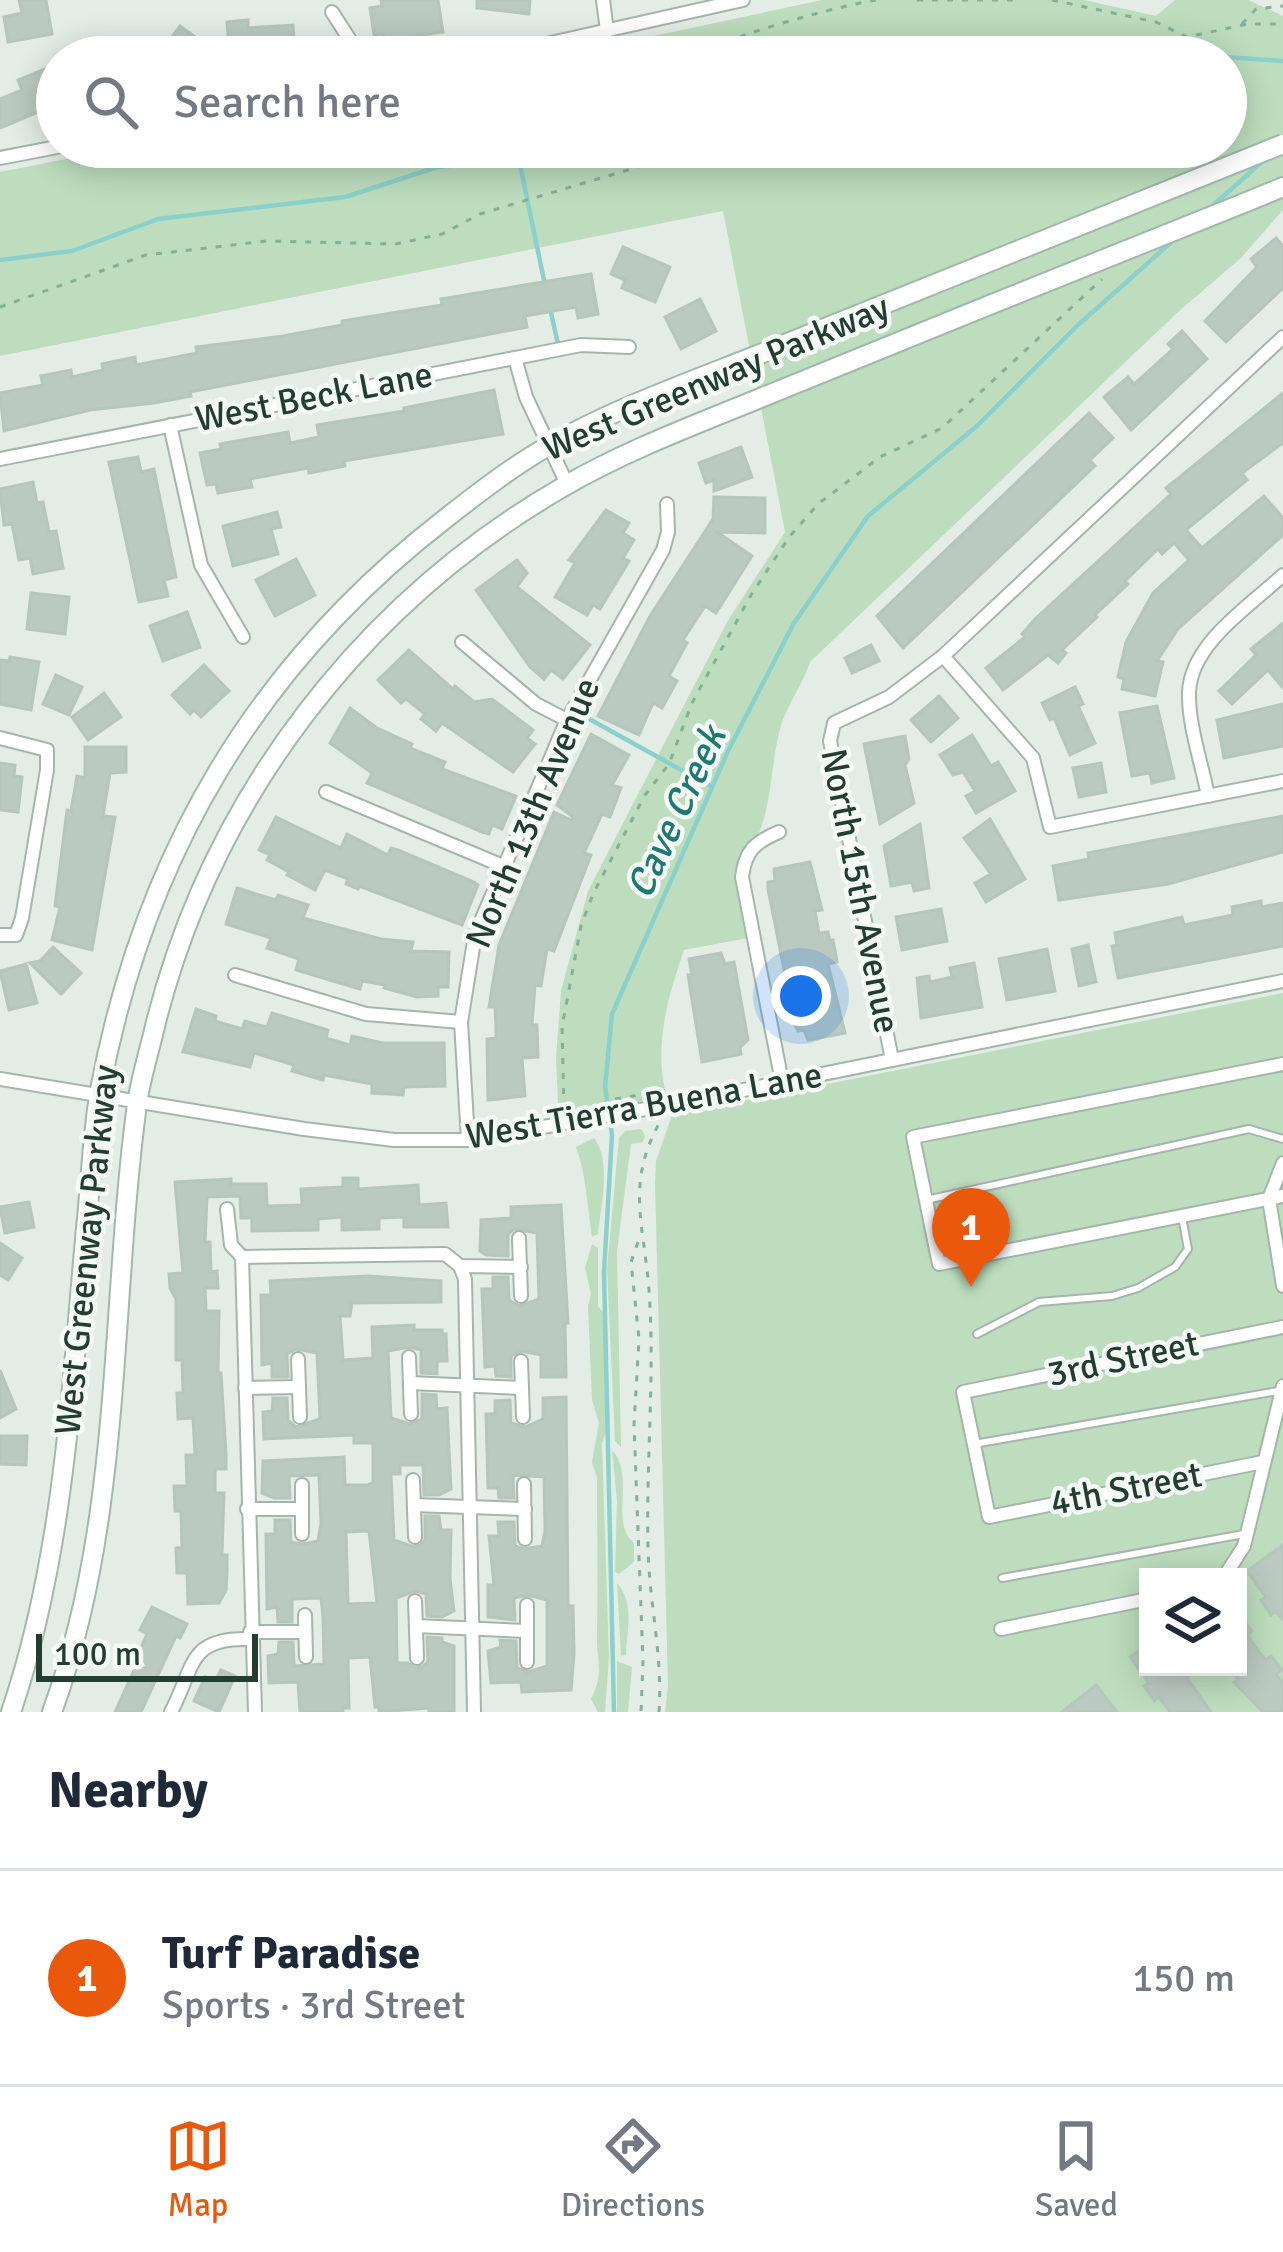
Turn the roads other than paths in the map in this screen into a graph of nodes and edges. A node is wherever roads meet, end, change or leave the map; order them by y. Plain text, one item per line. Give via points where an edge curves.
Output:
1 (603, 0) edge
2 (743, 0) edge
3 (332, 12) dead end
4 (607, 31) junction
5 (347, 36) edge
6 (579, 36) edge
7 (1283, 144) edge
8 (36, 151) edge
9 (0, 158) edge
10 (1247, 158) edge
11 (1222, 168) edge
12 (1283, 187) edge
13 (1283, 337) edge
14 (629, 347) dead end
15 (515, 358) junction
16 (170, 425) junction
17 (548, 446) junction
18 (0, 459) edge
19 (568, 484) junction
20 (667, 504) dead end
21 (1283, 575) edge
22 (243, 637) dead end
23 (462, 642) dead end
24 (943, 656) junction
25 (567, 720) junction
26 (0, 737) edge
27 (1283, 781) edge
28 (326, 792) dead end
29 (1208, 796) junction
30 (779, 832) dead end
31 (503, 866) junction
32 (0, 935) edge
33 (235, 975) dead end
34 (1283, 981) edge
35 (461, 1022) junction
36 (892, 1060) junction
37 (1283, 1064) edge
38 (0, 1079) edge
39 (782, 1082) junction
40 (100, 1094) junction
41 (138, 1100) junction
42 (1283, 1139) edge
43 (468, 1140) junction
44 (1283, 1162) edge
45 (1276, 1198) edge
46 (926, 1200) junction
47 (226, 1209) dead end
48 (1182, 1217) junction
49 (519, 1238) dead end
50 (242, 1257) junction
51 (460, 1266) junction
52 (520, 1267) junction
53 (1283, 1286) edge
54 (520, 1296) dead end
55 (1283, 1327) edge
56 (977, 1334) dead end
57 (409, 1357) dead end
58 (298, 1359) dead end
59 (521, 1360) dead end
60 (410, 1383) junction
61 (467, 1385) junction
62 (245, 1388) junction
63 (299, 1388) junction
64 (522, 1388) junction
65 (1282, 1388) edge
66 (411, 1414) dead end
67 (301, 1417) dead end
68 (523, 1418) dead end
69 (974, 1444) junction
70 (1264, 1462) junction
71 (413, 1480) dead end
72 (524, 1484) dead end
73 (302, 1485) dead end
74 (414, 1505) junction
75 (470, 1508) junction
76 (248, 1509) junction
77 (302, 1509) junction
78 (525, 1509) junction
79 (1248, 1533) junction
80 (302, 1534) dead end
81 (415, 1537) dead end
82 (525, 1539) dead end
83 (1231, 1568) edge
84 (1002, 1578) dead end
85 (415, 1601) dead end
86 (1139, 1601) edge
87 (526, 1605) dead end
88 (305, 1615) dead end
89 (416, 1626) junction
90 (473, 1629) junction
91 (1001, 1629) dead end
92 (527, 1631) junction
93 (305, 1632) junction
94 (250, 1636) junction
95 (305, 1657) dead end
96 (417, 1658) dead end
97 (527, 1662) dead end
98 (11, 1712) edge
99 (52, 1712) edge
100 (172, 1712) edge
101 (254, 1712) edge
102 (474, 1712) edge

1 - 4 street
2 - 4 street
3 - 5 street
4 - 6 street
7 - 10 main road, West Greenway Parkway, bridge
8 - 9 street
11 - 17 main road, West Greenway Parkway, bridge
12 - 19 main road, West Greenway Parkway, bridge via 628,452
13 - 24 street
14 - 15 street, West Beck Lane via 600,343
15 - 16 street, West Beck Lane
15 - 17 street
16 - 18 street, West Beck Lane
16 - 22 street via 201,566
17 - 19 street
17 - 40 main road, West Greenway Parkway via 395,557 251,717 164,876 131,960
19 - 41 main road, West Greenway Parkway via 392,615 270,761 188,920
20 - 25 street, North 13th Avenue via 663,550
21 - 29 street via 1216,638 1194,671 1189,691
23 - 25 street
24 - 29 street via 1033,758 1050,827
24 - 36 street, North 15th Avenue via 889,697 833,722 830,741
25 - 31 street, North 13th Avenue
26 - 32 street via 47,750 16,935
27 - 29 street
28 - 31 street
30 - 39 street via 744,856 742,877
31 - 35 street, North 13th Avenue via 475,934
33 - 35 street via 384,1018
34 - 36 street, West Tierra Buena Lane
35 - 43 street, North 13th Avenue
36 - 39 street, West Tierra Buena Lane
37 - 46 street via 913,1137
38 - 40 street, West Tierra Buena Lane
39 - 43 street, West Tierra Buena Lane
40 - 41 street, West Tierra Buena Lane
40 - 98 main road, West Greenway Parkway via 59,1510 38,1627
41 - 43 street, West Tierra Buena Lane via 349,1135
41 - 99 main road, West Greenway Parkway via 98,1518 70,1664
42 - 46 lane via 1249,1129
44 - 45 street
45 - 48 street
45 - 53 street
46 - 48 street via 939,1264
47 - 50 street via 231,1246
48 - 56 lane via 1189,1250 1175,1267 1112,1296 1027,1306
49 - 52 street
50 - 51 street via 445,1254
50 - 62 street
51 - 52 street
51 - 61 street
52 - 54 street
55 - 69 street, 3rd Street via 963,1392
57 - 60 street
58 - 63 street
59 - 64 street
60 - 61 street
60 - 66 street
61 - 64 street
61 - 75 street
62 - 63 street
62 - 76 street
63 - 67 street
64 - 68 street
65 - 69 lane
65 - 70 street
69 - 70 street, 4th Street via 988,1516
70 - 79 street
71 - 74 street
72 - 78 street
73 - 77 street
74 - 75 street
74 - 81 street
75 - 78 street
75 - 90 street
76 - 77 street
76 - 94 street
77 - 80 street
78 - 82 street
79 - 83 street
79 - 84 lane
85 - 89 street
86 - 91 street
87 - 92 street
88 - 93 street
89 - 90 street
89 - 96 street
90 - 92 street
90 - 102 street
92 - 97 street
93 - 94 street
93 - 95 street
94 - 100 street via 209,1643 194,1658
94 - 101 street

